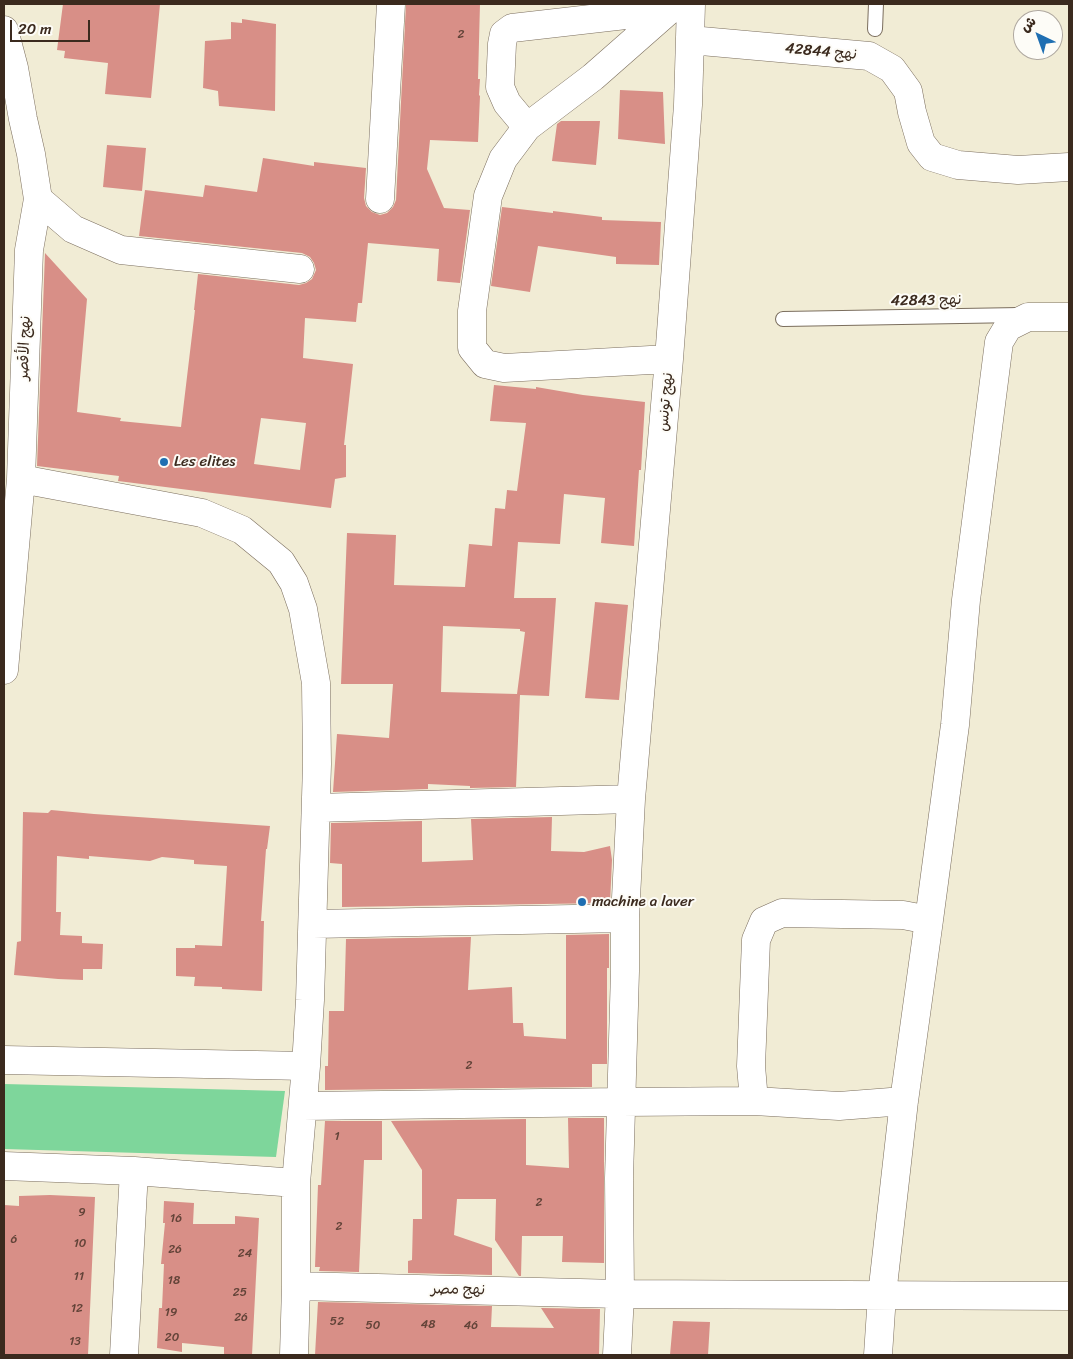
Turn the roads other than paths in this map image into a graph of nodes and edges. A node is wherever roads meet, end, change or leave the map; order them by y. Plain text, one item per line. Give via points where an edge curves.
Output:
1 (391, 4) edge
2 (876, 4) edge
3 (679, 6) edge
4 (875, 29) dead end
5 (4, 30) edge
6 (690, 40) junction
7 (13, 121) edge
8 (527, 128) junction
9 (1069, 167) edge
10 (38, 199) junction
11 (380, 199) dead end
12 (300, 269) dead end
13 (1069, 316) edge
14 (783, 319) dead end
15 (669, 359) junction
16 (20, 479) junction
17 (4, 670) edge
18 (631, 799) junction
19 (316, 808) junction
20 (625, 918) junction
21 (929, 920) junction
22 (313, 924) junction
23 (4, 1060) edge
24 (306, 1066) junction
25 (754, 1101) junction
26 (904, 1101) junction
27 (621, 1102) junction
28 (303, 1106) junction
29 (4, 1166) edge
30 (134, 1171) junction
31 (296, 1183) junction
32 (296, 1286) junction
33 (620, 1294) junction
34 (882, 1295) junction
35 (1069, 1296) edge
36 (124, 1355) edge
37 (294, 1355) edge
38 (617, 1355) edge
39 (878, 1355) edge

1 - 11 street
2 - 4 lane
3 - 6 street, نهج تونس
3 - 8 street
3 - 8 street via 512,28 504,34 500,87 507,103
5 - 7 street, نهج الأقصر via 14,68
6 - 9 street, نهج 42844 via 869,56 892,69 908,91 921,143 932,157 958,165 1018,170
6 - 15 street, نهج تونس
7 - 10 street, نهج الأقصر via 31,154
8 - 15 street via 503,159 488,196 472,311 472,348 485,364 504,368
10 - 12 street via 73,229 121,250
10 - 16 street, نهج الأقصر via 29,250
13 - 14 lane, نهج 42843
13 - 21 street via 1028,317 1008,327 999,342
15 - 18 street, نهج تونس
16 - 17 street, نهج الأقصر
16 - 19 street via 202,513 242,530 281,562 294,583 302,609 316,683
18 - 19 street
18 - 20 street, نهج تونس
19 - 22 street
20 - 22 street
20 - 27 street, نهج تونس
21 - 25 street via 903,915 782,913 764,921 756,940 750,1066
21 - 26 street
22 - 24 street
23 - 24 street
24 - 28 street
25 - 26 street via 839,1106
25 - 27 street
26 - 34 street
27 - 28 street
27 - 33 street, نهج تونس
28 - 31 street
29 - 30 street
30 - 31 street
30 - 36 street
31 - 32 street
32 - 33 street, نهج مصر
32 - 37 street
33 - 34 street, نهج مصر
33 - 38 street, نهج تونس
34 - 35 street, نهج مصر
34 - 39 street

